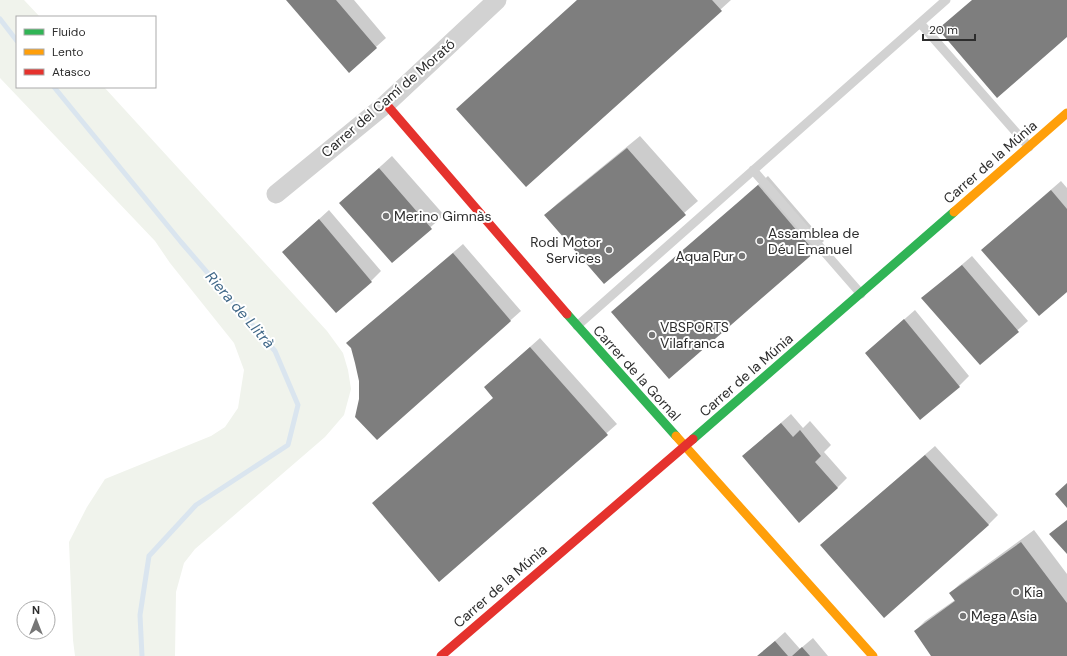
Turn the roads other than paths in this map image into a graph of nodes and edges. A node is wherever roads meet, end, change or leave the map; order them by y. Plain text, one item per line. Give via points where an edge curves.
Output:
1 (497, 0) edge
2 (946, 0) edge
3 (920, 23) junction
4 (386, 104) junction
5 (1067, 114) edge
6 (1029, 147) junction
7 (753, 170) junction
8 (276, 194) dead end
9 (861, 294) junction
10 (577, 326) junction
11 (684, 446) junction
12 (441, 656) edge
13 (873, 656) edge

1 - 4 street, Carrer del Camí de Morató
2 - 3 lane
3 - 6 lane
3 - 7 lane
4 - 8 street, Carrer del Camí de Morató
4 - 10 street, Carrer de la Gornal
5 - 6 street, Carrer de la Múnia
6 - 9 street, Carrer de la Múnia
7 - 9 lane
7 - 10 lane
9 - 11 street, Carrer de la Múnia
10 - 11 street, Carrer de la Gornal
11 - 12 street, Carrer de la Múnia
11 - 13 street, Carrer de la Gornal

